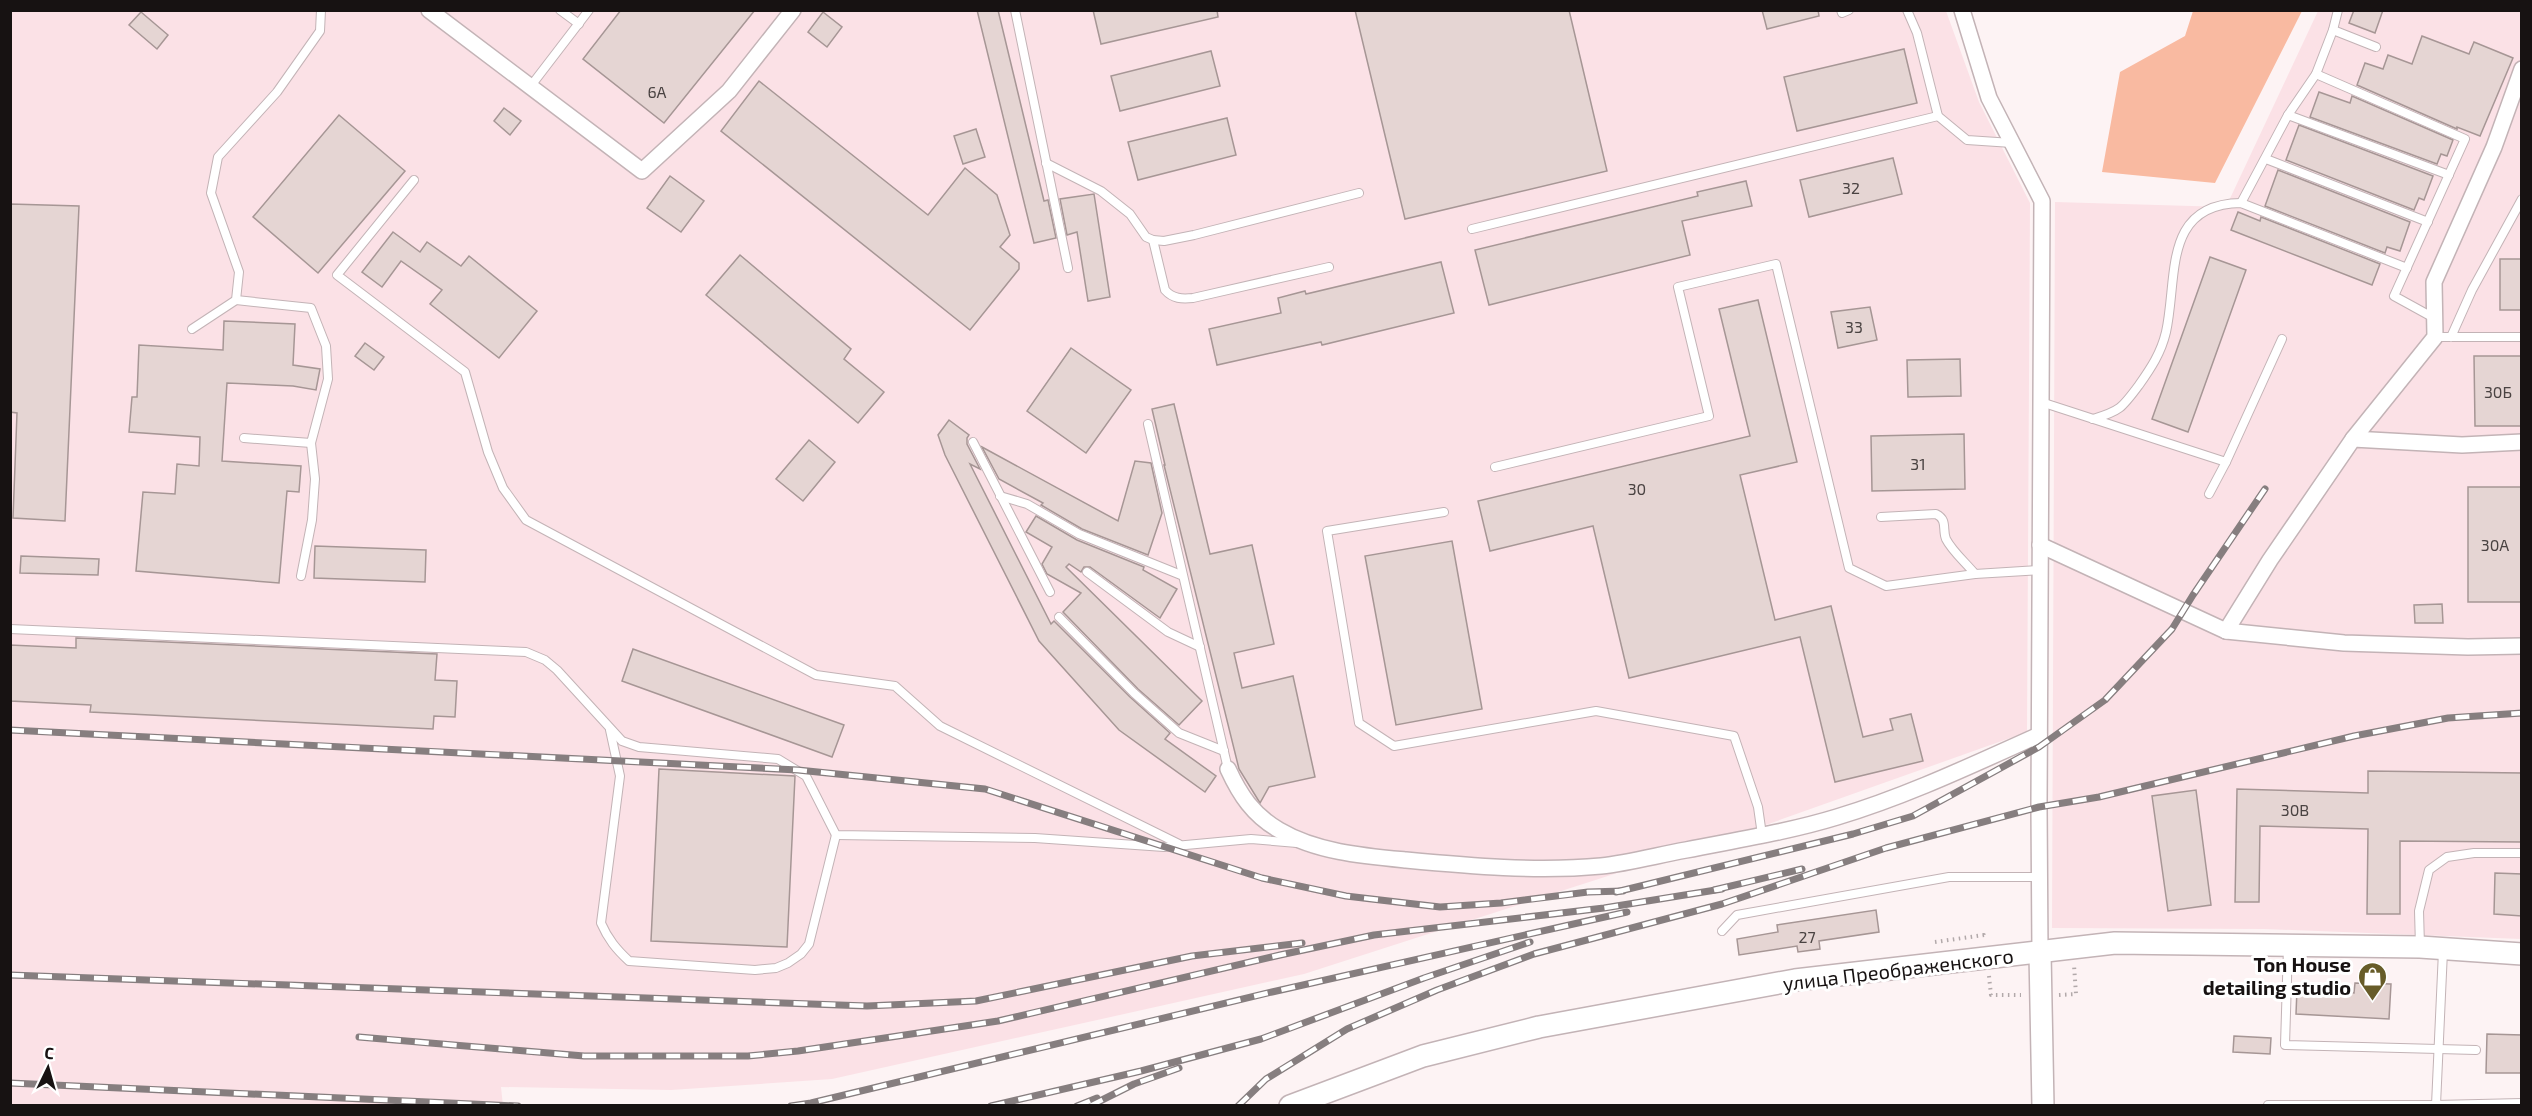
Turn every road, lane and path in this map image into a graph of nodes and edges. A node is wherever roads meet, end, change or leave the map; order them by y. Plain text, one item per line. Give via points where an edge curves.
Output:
1 (321, 10) edge
2 (429, 10) edge
3 (560, 10) edge
4 (589, 10) edge
5 (793, 10) edge
6 (1015, 10) edge
7 (1841, 10) edge
8 (1849, 10) edge
9 (1907, 10) edge
10 (1962, 10) edge
11 (2338, 10) edge
12 (579, 24) junction
13 (2333, 30) junction
14 (2376, 47) dead end
15 (2522, 69) edge
16 (2316, 74) junction
17 (530, 87) junction
18 (2288, 115) junction
19 (1938, 116) junction
20 (2012, 143) junction
21 (2266, 159) junction
22 (1046, 163) junction
23 (2449, 175) junction
24 (414, 180) dead end
25 (1359, 193) dead end
26 (2522, 198) edge
27 (2241, 203) junction
28 (2428, 222) junction
29 (1472, 229) dead end
30 (1153, 240) junction
31 (1329, 267) dead end
32 (1068, 268) dead end
33 (2407, 268) junction
34 (236, 300) junction
35 (2434, 318) junction
36 (192, 329) dead end
37 (2443, 337) junction
38 (2522, 337) edge
39 (2282, 339) dead end
40 (2041, 402) junction
41 (2093, 419) junction
42 (1148, 424) dead end
43 (244, 438) dead end
44 (2353, 439) junction
45 (973, 442) dead end
46 (2522, 442) edge
47 (310, 443) junction
48 (2226, 462) junction
49 (1494, 467) dead end
50 (2210, 494) dead end
51 (1000, 496) junction
52 (1444, 512) dead end
53 (1881, 517) dead end
54 (2040, 545) junction
55 (2040, 570) junction
56 (1087, 572) dead end
57 (1975, 574) junction
58 (1181, 575) junction
59 (301, 576) dead end
60 (1050, 592) dead end
61 (1059, 618) dead end
62 (10, 629) edge
63 (2226, 631) junction
64 (2522, 645) edge
65 (1200, 647) junction
66 (609, 729) junction
67 (2039, 735) junction
68 (1224, 751) junction
69 (1228, 769) joint
70 (836, 835) junction
71 (1762, 835) junction
72 (1306, 844) junction
73 (1181, 845) junction
74 (2522, 853) edge
75 (2039, 877) junction
76 (1722, 931) dead end
77 (2288, 946) junction
78 (2420, 947) junction
79 (2444, 949) junction
80 (2040, 953) junction
81 (2522, 954) edge
82 (2439, 1049) junction
83 (2476, 1050) dead end
84 (2522, 1103) edge
85 (2268, 1105) edge
86 (2436, 1105) edge
87 (2480, 1105) edge
88 (1290, 1106) edge
89 (2043, 1106) edge

1 - 34 lane via 320,31 277,92 218,157 211,193 239,272
2 - 17 street
3 - 12 lane
4 - 12 lane
5 - 17 street via 729,91 642,171
6 - 22 lane
7 - 8 lane
9 - 19 lane via 1917,33
10 - 20 street via 1989,98
11 - 13 lane
12 - 17 lane
13 - 14 lane
13 - 16 lane
15 - 35 street via 2494,147 2434,282
16 - 18 lane
16 - 23 lane via 2465,139
18 - 21 lane
18 - 23 lane
19 - 20 lane via 1967,140
19 - 29 lane
20 - 40 street via 2042,201
21 - 27 lane
21 - 28 lane
22 - 30 lane via 1101,191 1130,214 1146,237
22 - 32 lane
23 - 28 lane
24 - 73 lane via 337,274 465,372 503,489 526,520 816,675 895,686 940,726
25 - 30 lane via 1194,236
26 - 37 lane
27 - 33 lane
27 - 41 lane via 2220,204 2203,212 2187,227 2179,241 2159,354 2117,411
28 - 33 lane
30 - 31 lane via 1165,290 1181,299
33 - 35 lane via 2394,296
34 - 36 lane
34 - 47 lane via 311,308 326,346 328,379
35 - 37 street
37 - 38 lane
37 - 44 street
39 - 48 lane
40 - 41 lane
40 - 54 street
41 - 48 lane
42 - 58 lane
43 - 47 lane
44 - 46 street via 2462,445
44 - 63 street
45 - 51 lane
47 - 59 lane via 315,479
48 - 50 lane
49 - 57 lane via 1708,416 1678,287 1776,264 1849,568 1886,586
51 - 58 lane via 1027,504 1079,534
51 - 60 lane
52 - 71 lane via 1327,531 1359,723 1394,746 1596,711 1734,736 1758,807
53 - 57 lane via 1941,516 1946,539
54 - 55 street
54 - 63 street
55 - 57 lane
55 - 67 street
56 - 65 lane via 1168,632
58 - 65 lane
61 - 68 lane via 1179,733
62 - 66 lane via 526,652 557,670
63 - 64 street via 2344,643
65 - 68 lane
66 - 70 lane via 622,741 639,747 778,759 806,776
66 - 70 lane via 620,776 601,923 607,938 629,961 755,970 788,963 809,944
67 - 71 street via 1919,790 1835,818
67 - 75 street
68 - 69 lane
69 - 72 street via 1252,810 1277,830
70 - 73 lane
71 - 72 street via 1601,866 1525,868 1371,857
72 - 73 lane via 1251,839
74 - 78 lane via 2447,857 2429,870 2419,911
75 - 76 lane via 1949,877 1737,915
75 - 80 street
77 - 78 street, улица Преображенского
77 - 80 street, улица Преображенского via 2115,943
77 - 82 lane via 2285,1045
78 - 79 street, улица Преображенского
79 - 81 street, улица Преображенского
79 - 82 lane
80 - 88 street, улица Преображенского via 1795,980 1539,1027 1423,1056
80 - 89 street
82 - 83 lane
82 - 86 lane
84 - 87 lane
85 - 86 lane
86 - 87 lane

